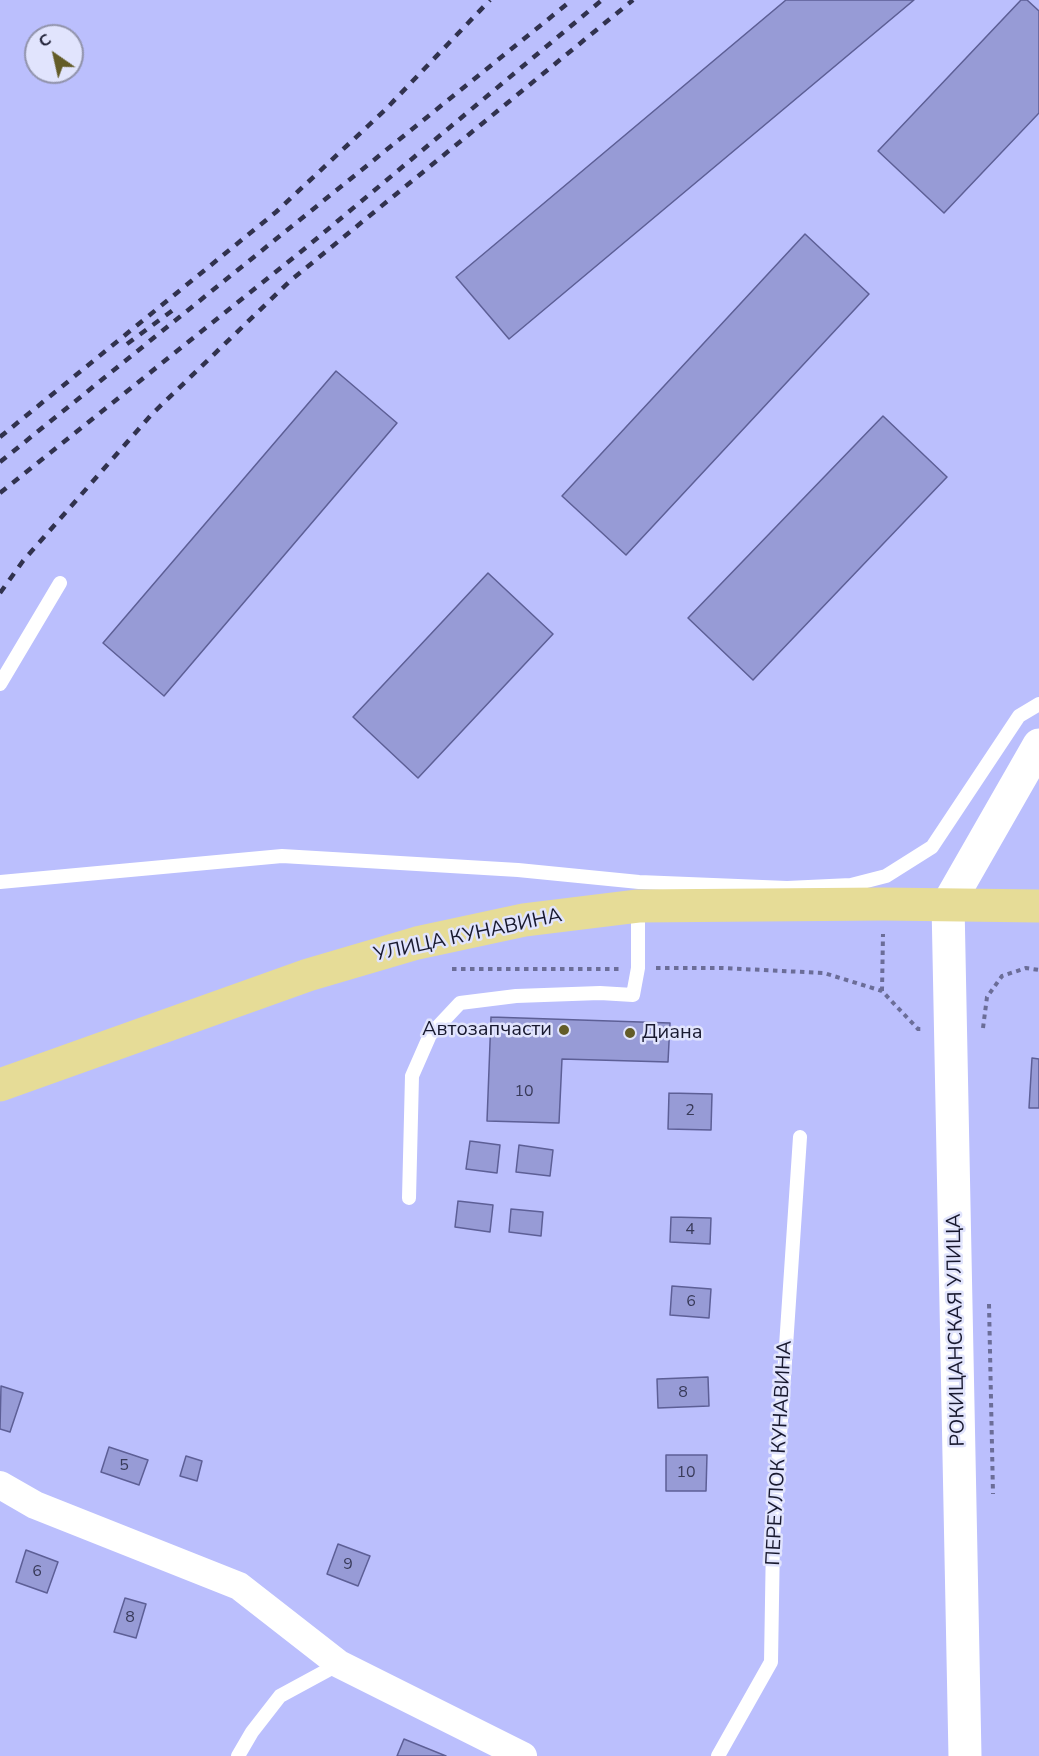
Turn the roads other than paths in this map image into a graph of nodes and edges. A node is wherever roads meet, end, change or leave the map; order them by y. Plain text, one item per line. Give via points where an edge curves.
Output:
1 (60, 583) dead end
2 (0, 684) edge
3 (1039, 704) edge
4 (1039, 745) edge
5 (0, 882) edge
6 (948, 904) junction
7 (638, 906) junction
8 (1039, 906) edge
9 (0, 1085) edge
10 (800, 1137) dead end
11 (409, 1198) dead end
12 (0, 1485) edge
13 (339, 1664) junction
14 (238, 1756) edge
15 (523, 1756) edge
16 (718, 1756) edge
17 (965, 1756) edge

1 - 2 lane
3 - 5 lane via 1019,716 932,847 886,876 851,885 787,888 639,882 518,870 282,856
4 - 6 street
6 - 7 main road, УЛИЦА КУНАВИНА
6 - 8 main road, УЛИЦА КУНАВИНА
6 - 17 street, РОКИЦАНСКАЯ УЛИЦА
7 - 9 main road, УЛИЦА КУНАВИНА via 524,920 417,944 308,975
7 - 11 lane via 638,968 633,994 516,996 460,1003 430,1035 412,1076
10 - 16 lane, ПЕРЕУЛОК КУНАВИНА via 773,1540 771,1662
12 - 13 street via 35,1505 239,1586
13 - 14 lane via 280,1696
13 - 15 street

